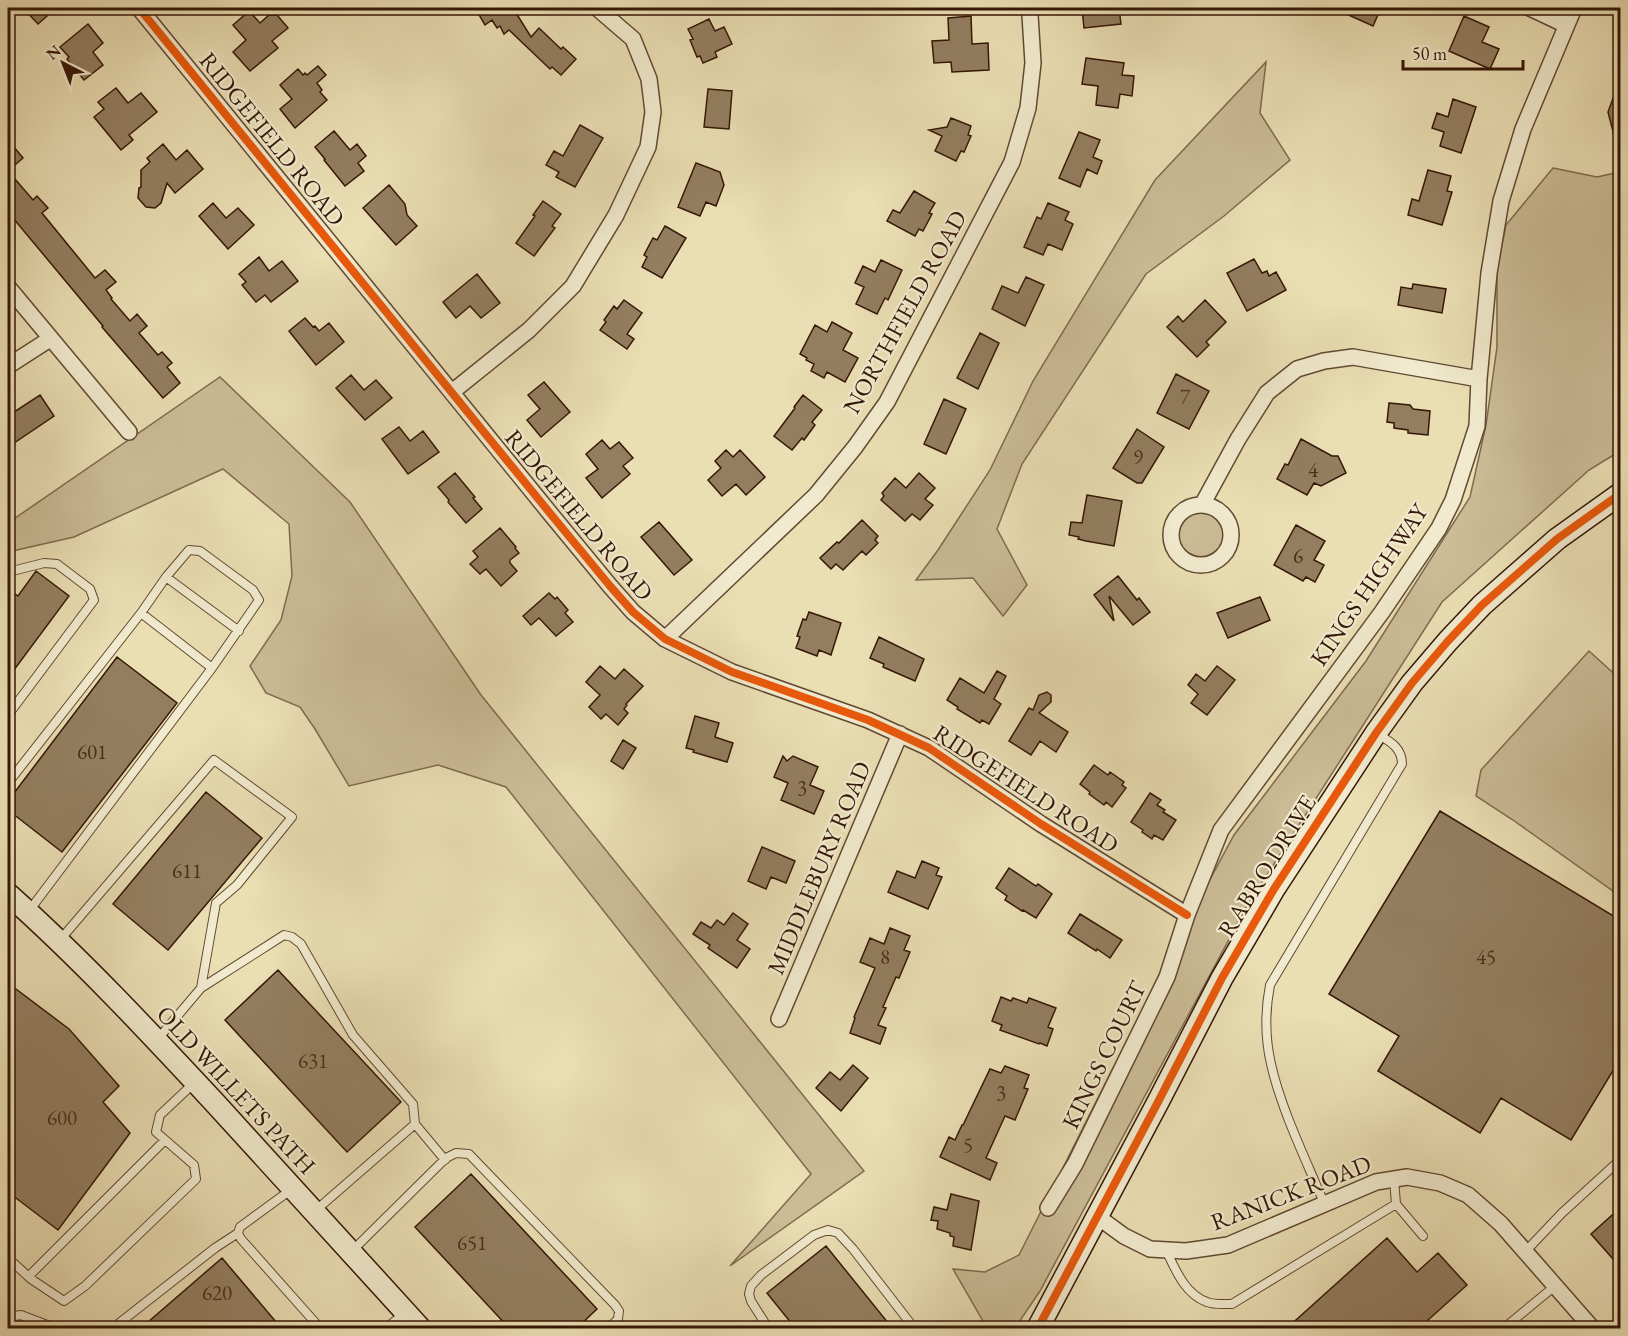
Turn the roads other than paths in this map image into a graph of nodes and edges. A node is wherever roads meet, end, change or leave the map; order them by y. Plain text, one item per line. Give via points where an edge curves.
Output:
1 (140, 8) edge
2 (597, 8) edge
3 (1029, 8) edge
4 (1530, 8) edge
5 (1574, 8) edge
6 (1566, 25) junction
7 (8, 287) edge
8 (50, 339) junction
9 (8, 366) edge
10 (1479, 379) junction
11 (452, 392) junction
12 (129, 432) dead end
13 (1620, 494) edge
14 (1202, 505) junction
15 (8, 572) edge
16 (166, 577) junction
17 (141, 613) junction
18 (238, 631) junction
19 (665, 639) junction
20 (213, 668) junction
21 (8, 715) edge
22 (1376, 733) junction
23 (900, 734) junction
24 (8, 783) edge
25 (8, 894) edge
26 (28, 912) junction
27 (1187, 915) junction
28 (59, 941) junction
29 (201, 988) junction
30 (780, 1019) dead end
31 (156, 1040) junction
32 (195, 1082) junction
33 (415, 1124) junction
34 (165, 1140) junction
35 (444, 1160) junction
36 (1620, 1160) edge
37 (1394, 1179) junction
38 (294, 1188) junction
39 (1324, 1203) junction
40 (1396, 1204) junction
41 (1048, 1208) dead end
42 (315, 1211) junction
43 (1098, 1217) junction
44 (238, 1233) junction
45 (1423, 1236) dead end
46 (1166, 1250) junction
47 (351, 1252) junction
48 (1525, 1252) junction
49 (8, 1258) edge
50 (29, 1276) junction
51 (1555, 1286) junction
52 (406, 1313) junction
53 (8, 1317) edge
54 (55, 1329) edge
55 (113, 1329) edge
56 (320, 1329) edge
57 (386, 1329) edge
58 (420, 1329) edge
59 (609, 1329) edge
60 (768, 1329) edge
61 (914, 1329) edge
62 (1038, 1329) edge
63 (1500, 1329) edge
64 (1592, 1329) edge

1 - 11 street, RIDGEFIELD ROAD
2 - 11 street via 633,39 649,79 653,112 648,147 616,215 573,286 529,330
3 - 19 street, NORTHFIELD ROAD via 1034,63 1028,108 1012,162 887,402 816,495
4 - 6 street
5 - 6 street, KINGS HIGHWAY
6 - 10 street, KINGS HIGHWAY via 1523,129 1501,201 1489,273
7 - 8 street
8 - 9 street
8 - 12 street
10 - 14 street via 1353,357 1298,369 1267,393
10 - 27 street, KINGS HIGHWAY via 1477,426 1453,500 1439,528 1221,830
11 - 19 street, RIDGEFIELD ROAD via 610,586
13 - 22 main road, RABRO DRIVE via 1557,539 1498,589 1412,683
14 - 14 street via 1192,506 1176,518 1171,537 1179,556 1206,566 1224,556 1232,538 1221,512
15 - 21 lane via 44,563 57,564 90,589 94,600
16 - 17 lane
16 - 18 lane
16 - 18 lane via 189,550 200,551 254,590 259,600
17 - 20 lane
17 - 24 lane
18 - 20 lane
19 - 23 street, RIDGEFIELD ROAD via 732,672
20 - 26 lane
22 - 39 lane via 1396,746 1402,764 1270,985 1266,1006 1270,1064
22 - 43 main road, RABRO DRIVE via 1274,889 1222,978
23 - 27 street, RIDGEFIELD ROAD via 929,748
23 - 30 street, MIDDLEBURY ROAD
25 - 26 main road, OLD WILLETS PATH
26 - 28 main road, OLD WILLETS PATH
27 - 41 street, KINGS COURT via 1167,976 1075,1164
28 - 29 lane via 214,760 292,817 237,885 216,903
28 - 31 main road, OLD WILLETS PATH
29 - 31 lane
29 - 33 lane via 284,935 292,937 301,944 353,1035 413,1104
31 - 32 main road, OLD WILLETS PATH
32 - 34 lane via 160,1115 156,1132
32 - 38 main road, OLD WILLETS PATH
33 - 35 lane
33 - 42 lane
34 - 50 lane
34 - 50 lane via 194,1165 196,1179 85,1286 64,1300
35 - 47 lane
35 - 59 lane via 456,1153 469,1154 615,1305 618,1318
36 - 48 lane
37 - 39 street, RANICK ROAD
37 - 40 lane
37 - 48 street, RANICK ROAD via 1407,1177 1440,1183 1468,1195
38 - 42 main road, OLD WILLETS PATH
38 - 44 lane via 240,1227
39 - 46 street, RANICK ROAD via 1228,1245
40 - 45 lane
40 - 46 lane via 1232,1304 1209,1303 1193,1294 1179,1278
42 - 47 main road, OLD WILLETS PATH
43 - 46 street, RANICK ROAD via 1150,1250
43 - 62 main road, RABRO DRIVE
44 - 55 lane
44 - 56 lane
47 - 52 main road, OLD WILLETS PATH
48 - 51 street, RANICK ROAD
49 - 50 lane
51 - 63 lane
51 - 64 street, RANICK ROAD
52 - 57 lane
52 - 58 main road, OLD WILLETS PATH
53 - 54 lane via 21,1315
60 - 61 lane via 751,1301 751,1286 814,1234 828,1230 838,1233 853,1250

